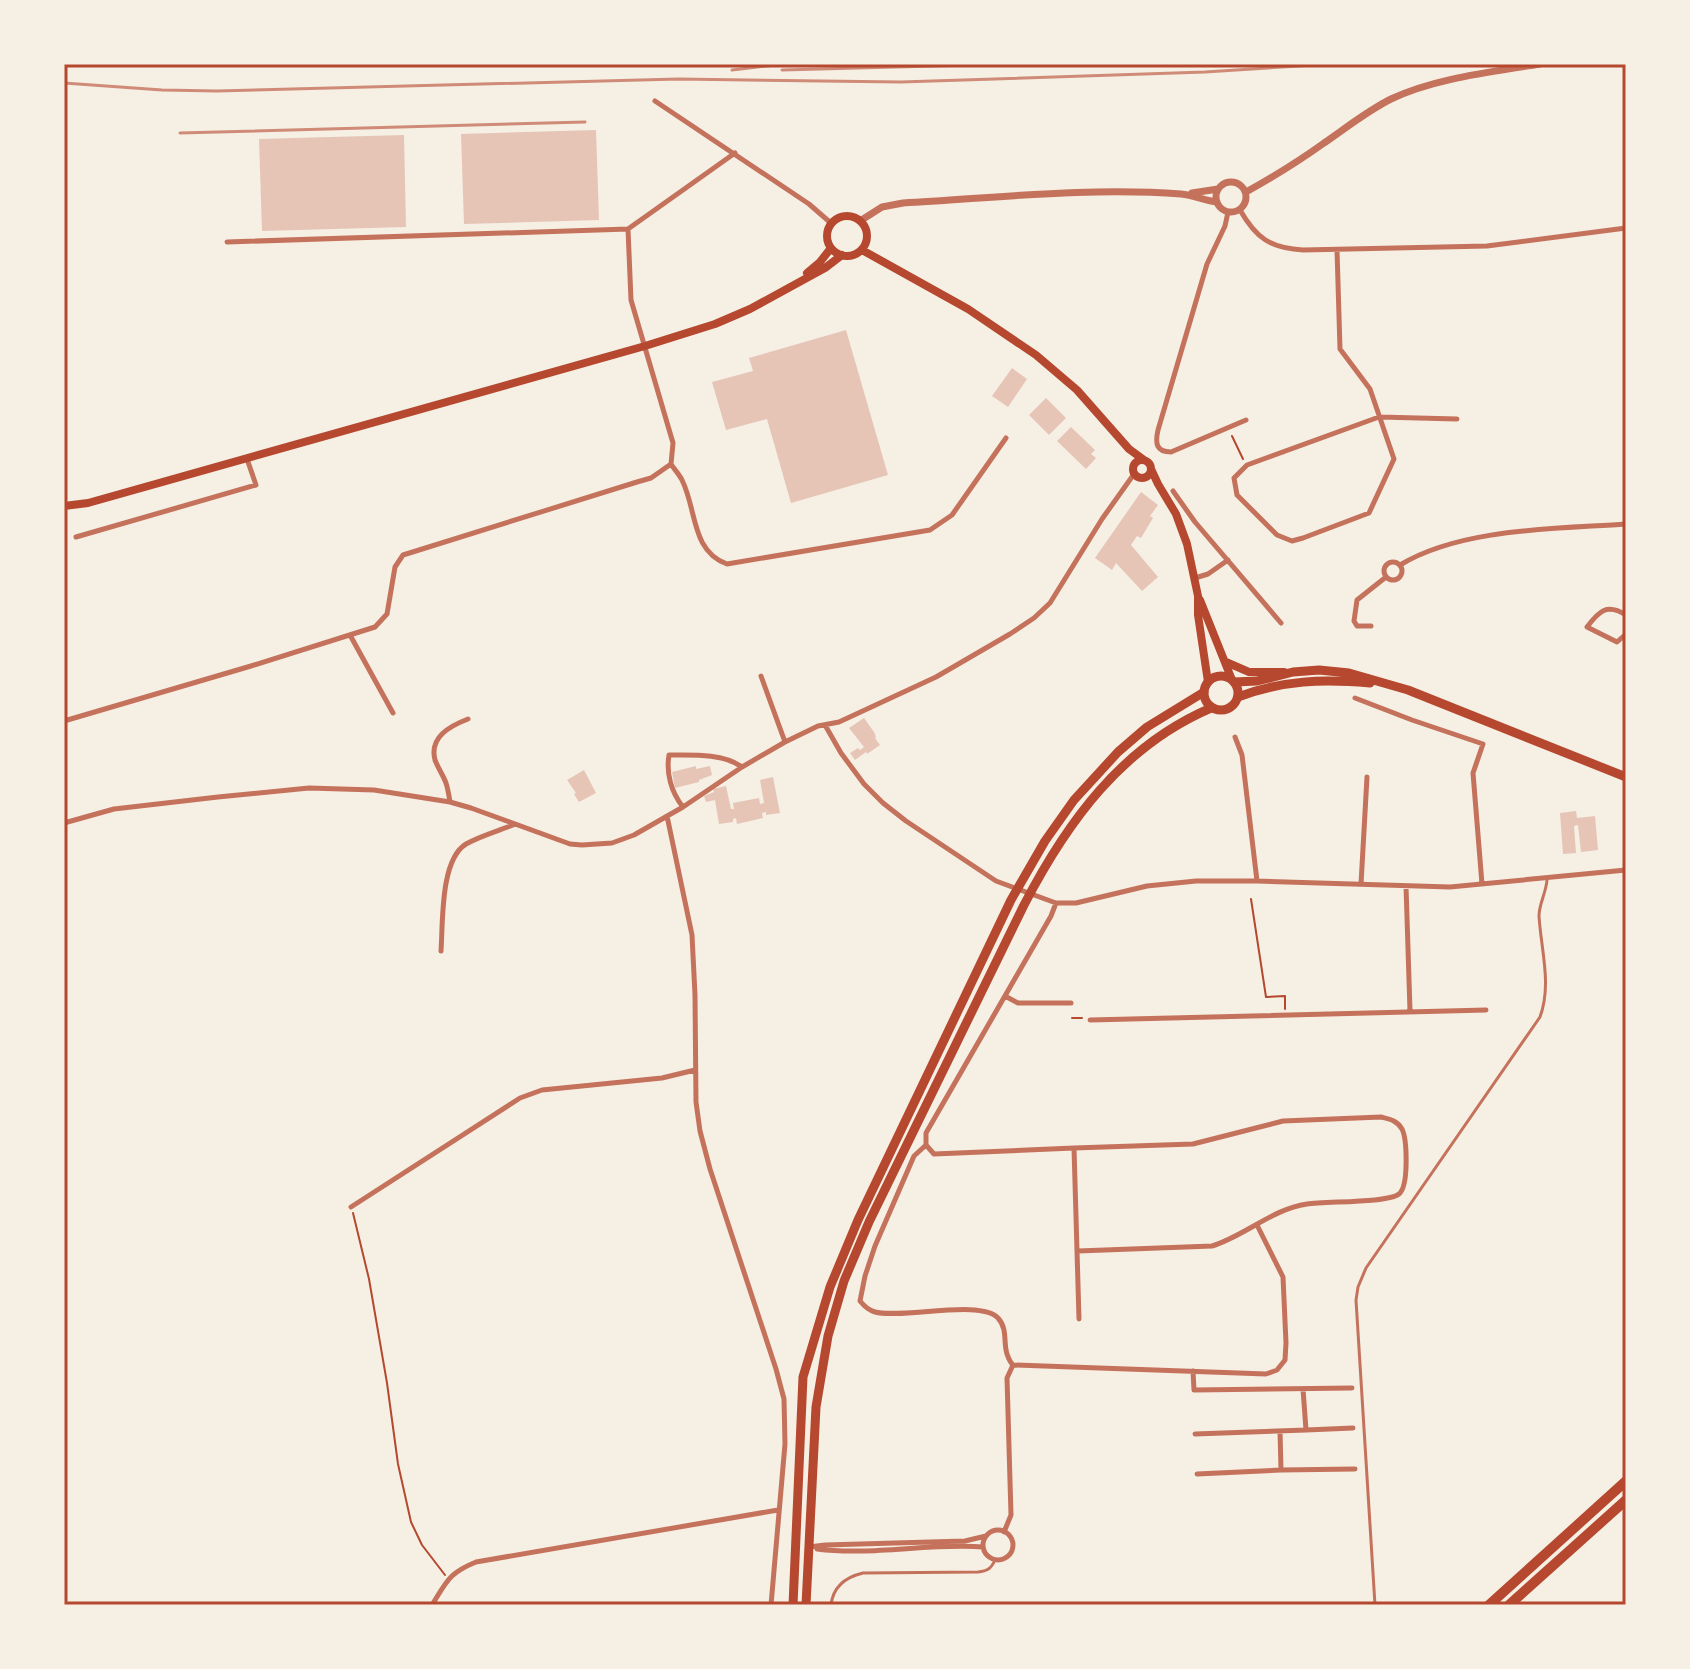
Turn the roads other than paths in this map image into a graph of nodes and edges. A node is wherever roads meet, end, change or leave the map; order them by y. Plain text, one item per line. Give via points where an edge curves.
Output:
1 (1540, 64) edge
2 (655, 101) dead end
3 (735, 153) junction
4 (1218, 189) junction
5 (1246, 192) junction
6 (1183, 194) junction
7 (1217, 202) junction
8 (1240, 210) junction
9 (1228, 212) junction
10 (860, 221) junction
11 (832, 224) junction
12 (1626, 228) edge
13 (628, 229) junction
14 (227, 242) dead end
15 (831, 248) junction
16 (862, 250) junction
17 (1337, 250) junction
18 (842, 255) junction
19 (791, 287) junction
20 (645, 346) junction
21 (1379, 417) junction
22 (1457, 419) dead end
23 (1246, 420) dead end
24 (1006, 438) dead end
25 (1129, 449) junction
26 (246, 458) junction
27 (1144, 460) junction
28 (671, 464) junction
29 (1151, 469) junction
30 (1134, 470) junction
31 (1144, 478) junction
32 (1158, 484) junction
33 (1173, 491) dead end
34 (64, 506) edge
35 (1626, 524) edge
36 (76, 537) dead end
37 (1228, 560) junction
38 (1400, 565) junction
39 (1386, 577) junction
40 (1195, 578) junction
41 (1198, 596) junction
42 (1626, 615) edge
43 (1281, 623) dead end
44 (1371, 626) dead end
45 (1626, 634) edge
46 (350, 635) junction
47 (1226, 662) junction
48 (1293, 672) junction
49 (761, 676) dead end
50 (1233, 681) junction
51 (1393, 685) junction
52 (1206, 687) junction
53 (1238, 697) junction
54 (1355, 698) dead end
55 (1211, 708) junction
56 (393, 713) dead end
57 (468, 719) dead end
58 (64, 721) edge
59 (825, 725) junction
60 (1235, 737) dead end
61 (785, 742) junction
62 (742, 767) junction
63 (1367, 777) dead end
64 (1626, 777) edge
65 (450, 802) junction
66 (683, 807) junction
67 (667, 816) junction
68 (64, 823) edge
69 (514, 825) junction
70 (1626, 870) edge
71 (1547, 878) junction
72 (1257, 881) junction
73 (1361, 884) junction
74 (1482, 884) junction
75 (1406, 886) junction
76 (1056, 903) junction
77 (441, 951) dead end
78 (1005, 996) junction
79 (1071, 1003) dead end
80 (1486, 1010) dead end
81 (1410, 1011) junction
82 (1090, 1020) road end
83 (695, 1070) junction
84 (926, 1145) junction
85 (1074, 1148) junction
86 (351, 1207) road end
87 (1257, 1225) junction
88 (1078, 1251) junction
89 (1079, 1319) dead end
90 (1013, 1365) junction
91 (1193, 1371) junction
92 (1352, 1388) dead end
93 (1303, 1389) junction
94 (1353, 1428) dead end
95 (1306, 1430) junction
96 (1280, 1431) junction
97 (1195, 1434) dead end
98 (1355, 1469) dead end
99 (1281, 1470) junction
100 (1197, 1474) dead end
101 (1626, 1481) edge
102 (1626, 1500) edge
103 (778, 1510) junction
104 (1004, 1532) junction
105 (986, 1536) junction
106 (795, 1547) junction
107 (809, 1547) junction
108 (983, 1547) junction
109 (995, 1560) junction
110 (432, 1605) edge
111 (771, 1605) edge
112 (793, 1605) edge
113 (806, 1605) edge
114 (831, 1605) edge
115 (1375, 1605) edge
116 (1489, 1605) edge
117 (1509, 1605) edge

1 - 5 street via 1438,84 1392,99
2 - 3 street
3 - 11 street
3 - 13 street
4 - 5 street via 1233,182
4 - 6 street
4 - 7 street
5 - 8 street
6 - 7 street
6 - 10 street via 1073,193 903,203 882,207
7 - 9 street
8 - 9 street
8 - 17 street via 1252,229 1275,246
9 - 23 street via 1207,264 1156,445 1171,452
10 - 11 main road via 846,217
10 - 16 main road via 867,235
11 - 15 main road
12 - 17 street via 1487,246
13 - 14 street
13 - 20 street via 631,300
15 - 18 main road
15 - 19 main road
16 - 18 main road
16 - 25 main road via 968,309 1036,355 1077,390
17 - 21 street via 1340,349 1366,382
18 - 19 main road
19 - 20 main road via 721,322
20 - 26 main road
20 - 28 street via 673,443
21 - 21 street via 1394,459 1369,513 1292,541 1283,539 1237,495 1234,478 1247,465
21 - 22 street
24 - 28 street via 952,515 930,530 727,564 706,549 682,480
25 - 27 main road
25 - 30 main road
26 - 34 main road
26 - 36 street via 256,485
27 - 29 main road
27 - 30 main road
28 - 46 street via 651,478 403,555 395,567 387,614 375,627
29 - 31 main road
29 - 32 main road
30 - 31 main road
30 - 59 street via 1044,610 936,677
31 - 32 main road
32 - 40 main road via 1176,514
33 - 37 street
35 - 38 street via 1477,538 1433,548
37 - 40 street
37 - 43 street
38 - 39 street via 1386,565
38 - 39 street via 1399,578
39 - 44 street via 1355,606 1357,626
40 - 41 main road
41 - 47 main road
41 - 52 main road
42 - 45 street via 1604,610 1587,627 1617,642
46 - 56 street
46 - 58 street
47 - 48 main road via 1249,672
47 - 50 main road
48 - 50 main road
48 - 51 main road via 1340,671
49 - 61 street
50 - 52 main road via 1221,676
50 - 53 main road
51 - 53 main road via 1303,681
51 - 64 main road
52 - 55 main road via 1204,699
52 - 106 main road via 1125,745 1060,819 1011,900 879,1174 830,1287 803,1377
53 - 55 main road via 1227,710
54 - 74 street via 1483,744 1473,773
55 - 107 main road via 1166,732 1125,763 1056,847 869,1222 844,1281 823,1358
57 - 65 street via 439,736 434,749
59 - 61 street
59 - 76 street via 845,759 906,821 996,881
60 - 72 street via 1242,755
61 - 62 street
62 - 66 street
62 - 66 street via 709,757 669,755 670,780
63 - 73 street
65 - 68 street via 377,790 309,788 114,809
65 - 69 street
66 - 67 street
67 - 69 street via 612,843 582,845
67 - 83 street via 692,935
69 - 77 street via 464,845 453,859 446,880
70 - 71 street
71 - 74 street
71 - 115 lane via 1539,916 1545,980 1540,1017 1358,1287
72 - 73 street
72 - 76 street via 1166,883
73 - 75 street
74 - 75 street
75 - 81 street
76 - 78 street
78 - 79 street via 1018,1003
78 - 84 street via 926,1133
80 - 81 street
81 - 82 street
83 - 86 street via 542,1090 520,1098
83 - 103 street via 700,1131 710,1169 784,1399
84 - 85 street via 934,1154
84 - 90 street via 914,1156 875,1246 860,1301 882,1313 987,1312 1003,1327
85 - 87 street via 1193,1144 1283,1121 1381,1117 1400,1125 1406,1179 1398,1195 1305,1204
85 - 88 street
87 - 88 street via 1212,1246
87 - 91 street via 1283,1277 1285,1360 1266,1374
88 - 89 street
90 - 91 street
90 - 104 street via 1007,1378 1011,1515
91 - 93 street via 1194,1390
92 - 93 street
93 - 95 street
94 - 95 street
95 - 96 street
96 - 97 street
96 - 99 street
98 - 99 street
99 - 100 street
101 - 116 highway
102 - 117 highway
103 - 110 street via 476,1562 449,1579
103 - 111 street
104 - 105 street
104 - 109 street via 1012,1547 1008,1556
105 - 107 street
105 - 108 street
106 - 107 main road
106 - 112 main road
107 - 108 street
107 - 113 main road
108 - 109 street
109 - 114 lane via 987,1571 978,1572 853,1575 838,1586

